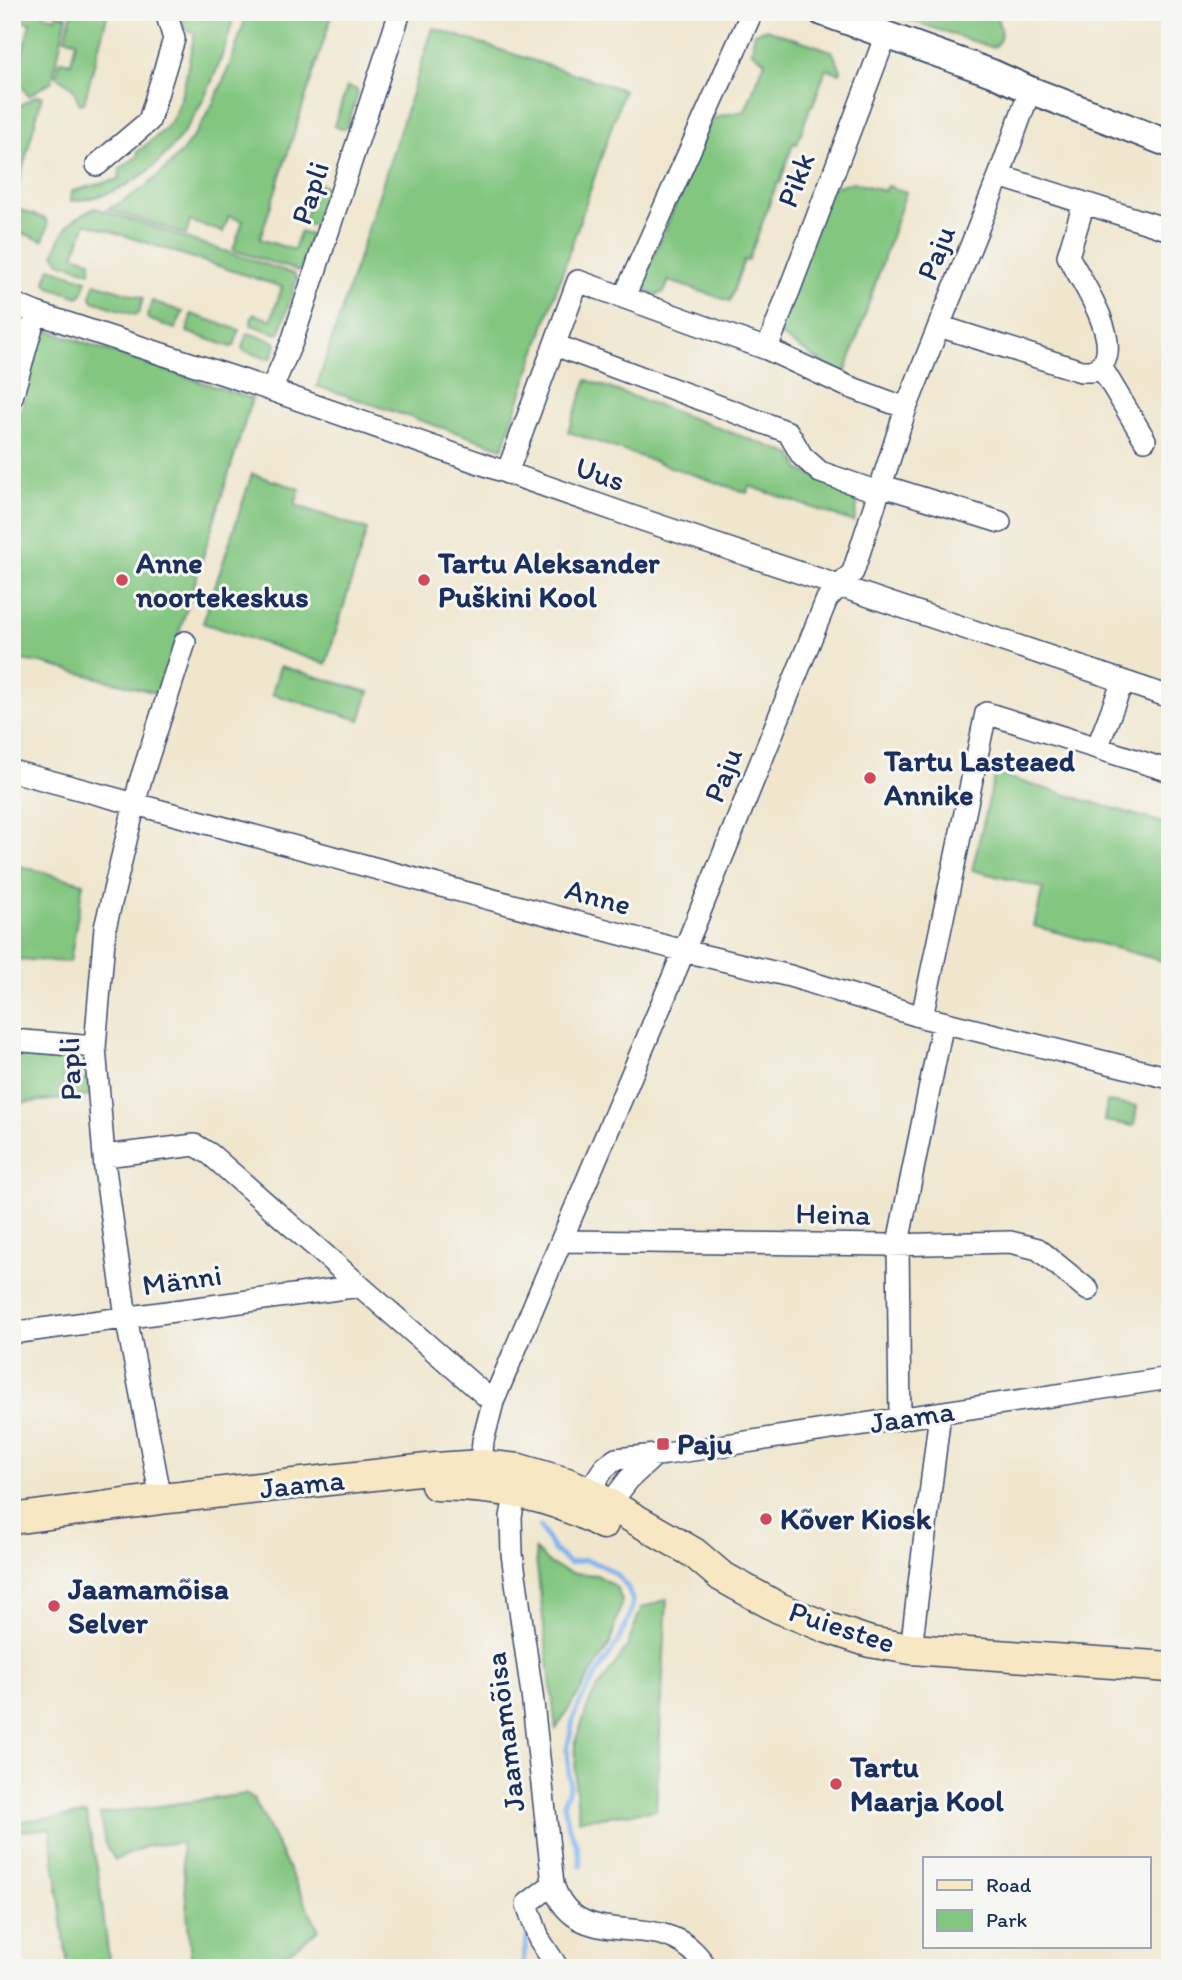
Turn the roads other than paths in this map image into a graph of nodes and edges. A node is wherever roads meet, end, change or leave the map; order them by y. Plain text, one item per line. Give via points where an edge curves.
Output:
1 (166, 12) edge
2 (400, 12) edge
3 (752, 12) edge
4 (822, 12) edge
5 (886, 35) junction
6 (1030, 90) junction
7 (1170, 144) edge
8 (97, 165) dead end
9 (999, 176) junction
10 (1084, 203) junction
11 (1170, 230) edge
12 (624, 297) junction
13 (12, 303) edge
14 (36, 313) junction
15 (939, 326) junction
16 (555, 345) junction
17 (767, 349) junction
18 (1100, 365) junction
19 (271, 390) junction
20 (12, 397) edge
21 (906, 408) junction
22 (1145, 440) dead end
23 (507, 473) junction
24 (879, 489) junction
25 (1000, 522) dead end
26 (839, 586) junction
27 (185, 642) dead end
28 (1123, 681) junction
29 (1170, 697) edge
30 (1097, 748) junction
31 (12, 771) edge
32 (1170, 771) edge
33 (134, 805) junction
34 (684, 951) junction
35 (932, 1019) junction
36 (12, 1040) edge
37 (96, 1047) junction
38 (1170, 1078) edge
39 (105, 1156) junction
40 (563, 1241) junction
41 (898, 1243) junction
42 (360, 1286) junction
43 (1088, 1290) dead end
44 (126, 1318) junction
45 (12, 1333) edge
46 (1170, 1378) edge
47 (493, 1402) junction
48 (940, 1412) junction
49 (900, 1419) junction
50 (480, 1475) junction
51 (517, 1480) junction
52 (161, 1499) junction
53 (593, 1507) junction
54 (12, 1519) edge
55 (12, 1533) edge
56 (911, 1649) junction
57 (1170, 1667) edge
58 (553, 1884) junction
59 (558, 1968) edge
60 (707, 1968) edge

1 - 8 street via 174,39 149,121
2 - 19 street, Papli via 292,342
3 - 12 street
4 - 5 street
5 - 6 street
5 - 17 street, Pikk
6 - 7 street
6 - 9 street, Paju
9 - 10 street
9 - 15 street, Paju
10 - 11 street
10 - 18 street via 1068,256 1109,342 1105,362
12 - 16 street via 578,281
12 - 17 street
13 - 14 street, Uus
14 - 19 street, Uus
14 - 20 street
15 - 18 street via 1081,371 1093,371
15 - 21 street, Paju
16 - 23 street
16 - 24 street via 788,432 802,456 820,472
17 - 21 street
18 - 22 street
19 - 23 street, Uus
21 - 24 street, Paju
23 - 26 street, Uus
24 - 25 street
24 - 26 street, Paju via 853,572
26 - 28 street, Uus
26 - 34 street, Paju via 827,599
27 - 33 street, Papli
28 - 29 street, Uus
28 - 30 street
30 - 32 street
30 - 35 street via 986,713
31 - 33 street, Anne
33 - 34 street, Anne
33 - 37 street, Papli via 105,928
34 - 35 street, Anne via 790,976
34 - 40 street, Paju
35 - 38 street, Anne
35 - 41 street
36 - 37 street
37 - 39 street, Papli
39 - 42 street via 195,1145
39 - 44 street, Papli
40 - 41 street, Heina
40 - 47 street, Paju
41 - 43 street, Heina via 1010,1242 1038,1249
41 - 49 street
42 - 44 street, Männi
42 - 47 street
44 - 45 street, Männi
44 - 52 street, Papli
46 - 48 street, Jaama
47 - 50 street, Paju
48 - 49 street, Jaama
48 - 56 street
49 - 53 street, Jaama via 617,1459 605,1467
50 - 51 main road, Jaama
50 - 52 main road, Jaama
50 - 55 main road, Jaama
51 - 53 main road, Jaama
51 - 58 street, Jaamamõisa via 512,1554
52 - 54 main road, Jaama
53 - 56 main road, Puiestee via 694,1553 721,1576 779,1608 870,1642
56 - 57 main road, Puiestee
58 - 59 street via 527,1904 539,1939
58 - 60 street via 573,1914 594,1927 671,1937 695,1952

